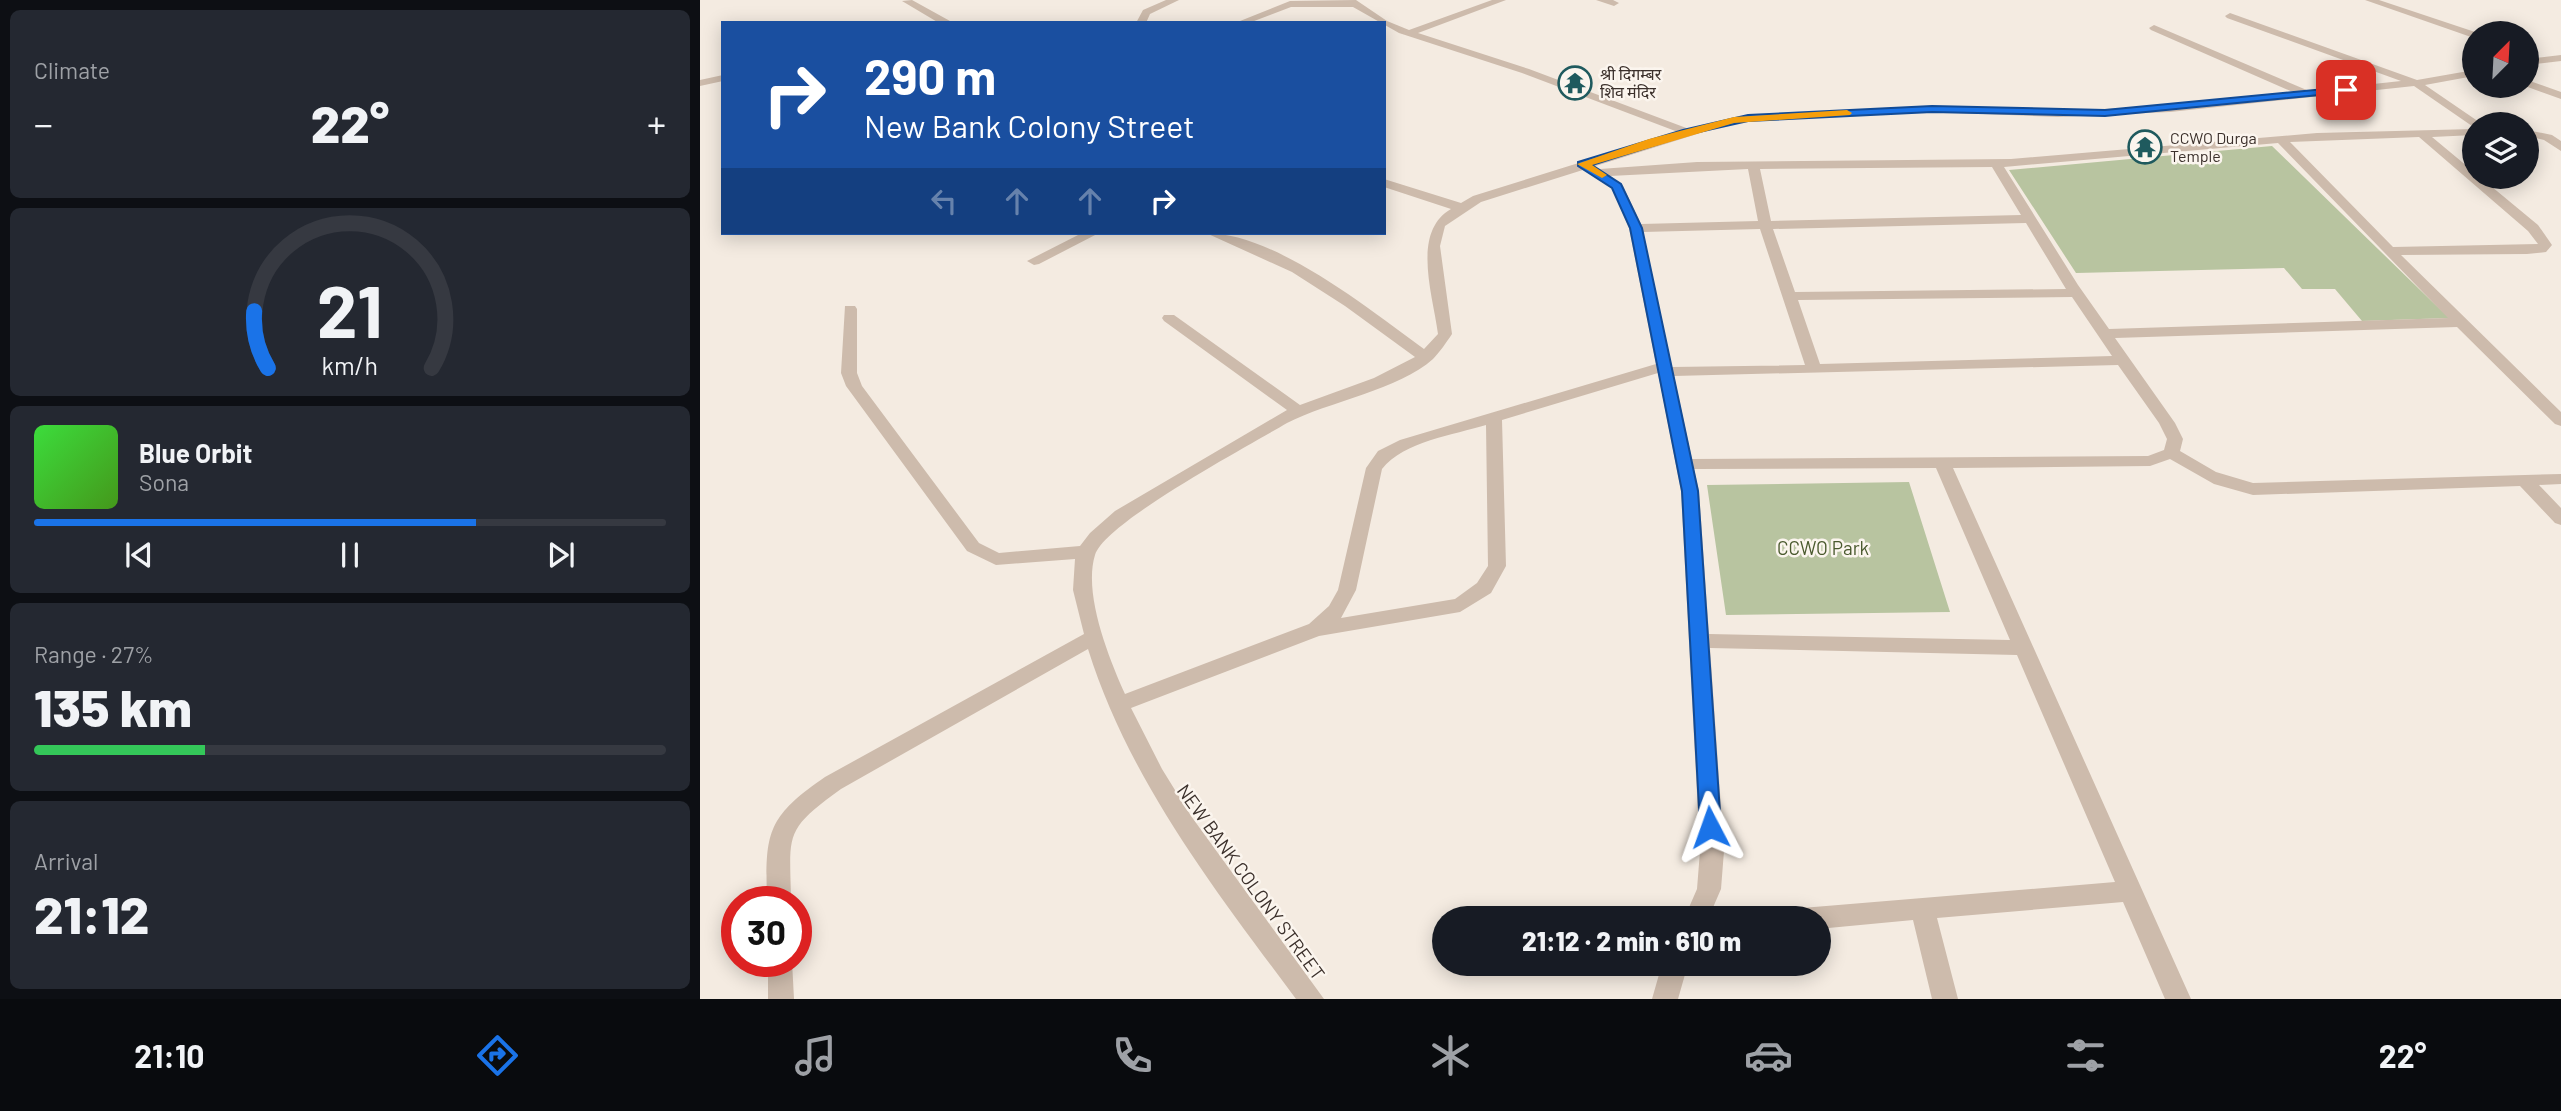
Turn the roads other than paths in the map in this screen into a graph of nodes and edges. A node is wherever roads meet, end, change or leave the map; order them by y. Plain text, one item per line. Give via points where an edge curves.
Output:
1 (1174, 0) edge
2 (1501, 0) edge
3 (1601, 0) edge
4 (2370, 0) edge
5 (908, 1) edge
6 (1352, 2) edge
7 (1614, 3) dead end
8 (2230, 16) dead end
9 (943, 21) edge
10 (1141, 21) edge
11 (1246, 21) edge
12 (2154, 27) dead end
13 (2462, 31) edge
14 (1410, 33) junction
15 (2539, 57) edge
16 (2561, 58) edge
17 (2547, 60) junction
18 (2539, 61) edge
19 (2462, 75) edge
20 (721, 78) edge
21 (700, 82) edge
22 (2416, 83) junction
23 (2539, 88) edge
24 (2306, 93) junction
25 (2561, 96) edge
26 (2462, 114) edge
27 (1687, 132) junction
28 (2462, 132) edge
29 (2421, 133) junction
30 (2539, 135) edge
31 (2282, 140) junction
32 (2561, 147) edge
33 (1996, 164) junction
34 (1753, 166) junction
35 (1590, 168) junction
36 (1386, 184) edge
37 (1460, 207) junction
38 (2029, 219) junction
39 (1765, 225) junction
40 (1636, 228) junction
41 (1088, 235) edge
42 (1219, 235) edge
43 (2390, 251) junction
44 (1034, 261) dead end
45 (2076, 293) junction
46 (1790, 296) junction
47 (850, 309) dead end
48 (1169, 318) dead end
49 (2461, 322) junction
50 (2105, 334) junction
51 (1426, 358) junction
52 (2123, 360) junction
53 (1666, 369) junction
54 (1814, 369) junction
55 (1298, 411) junction
56 (1494, 417) junction
57 (2561, 421) edge
58 (2171, 453) junction
59 (1942, 462) junction
60 (1685, 464) junction
61 (2561, 479) edge
62 (2524, 481) junction
63 (2561, 519) edge
64 (1086, 552) junction
65 (1316, 629) junction
66 (1094, 637) junction
67 (1699, 641) junction
68 (2024, 648) junction
69 (1120, 704) junction
70 (779, 886) edge
71 (2131, 891) junction
72 (1702, 906) edge
73 (1922, 908) junction
74 (1831, 916) edge
75 (1672, 976) edge
76 (780, 977) edge
77 (781, 999) edge
78 (1311, 999) edge
79 (1665, 999) edge
80 (1945, 999) edge
81 (2178, 999) edge

1 - 10 street via 1146,12
2 - 14 street
3 - 7 street
4 - 13 street
5 - 9 street
6 - 11 street via 1290,5
6 - 14 street
8 - 22 street
12 - 24 street
14 - 27 street
15 - 17 street
16 - 17 street
17 - 18 street
19 - 22 street
20 - 21 street
22 - 24 street
22 - 26 street
23 - 25 street
24 - 27 street via 2105,113 1932,109 1764,117
27 - 35 street
28 - 29 street
29 - 31 street
29 - 43 street via 2533,228 2545,245 2527,250
30 - 32 street
31 - 33 street
31 - 43 street
33 - 34 street
33 - 38 street
34 - 35 street
34 - 39 street
35 - 37 street
35 - 40 street via 1617,186
36 - 37 street
37 - 51 street via 1439,225 1433,246 1445,334
38 - 39 street
38 - 45 street
39 - 40 street
39 - 46 street
40 - 53 street
41 - 44 street
42 - 51 street via 1267,254
43 - 49 street
45 - 46 street
45 - 50 street
46 - 54 street
47 - 64 street via 849,373 854,386 973,547 996,559
48 - 55 street
49 - 50 street
49 - 57 street
50 - 52 street
51 - 55 street
52 - 54 street
52 - 58 street via 2167,423 2175,439
53 - 54 street
53 - 56 street
53 - 60 street
55 - 64 street via 1121,515
56 - 65 street via 1384,455 1374,468 1347,590 1336,610
56 - 65 street via 1497,566 1484,588 1460,605
58 - 59 street via 2150,461
58 - 62 street via 2207,476 2253,489
59 - 60 street
59 - 68 street
60 - 67 street
61 - 62 street
62 - 63 street
64 - 66 street, NEW BANK COLONY STREET via 1081,585
65 - 69 street
66 - 69 street, NEW BANK COLONY STREET
66 - 70 street via 833,783 795,810 779,833
67 - 68 street
67 - 72 street via 1712,851 1709,889
68 - 71 street
69 - 78 street, NEW BANK COLONY STREET via 1153,777 1213,869
71 - 73 street
71 - 81 street
73 - 74 street
73 - 80 street
75 - 79 street
76 - 77 street

